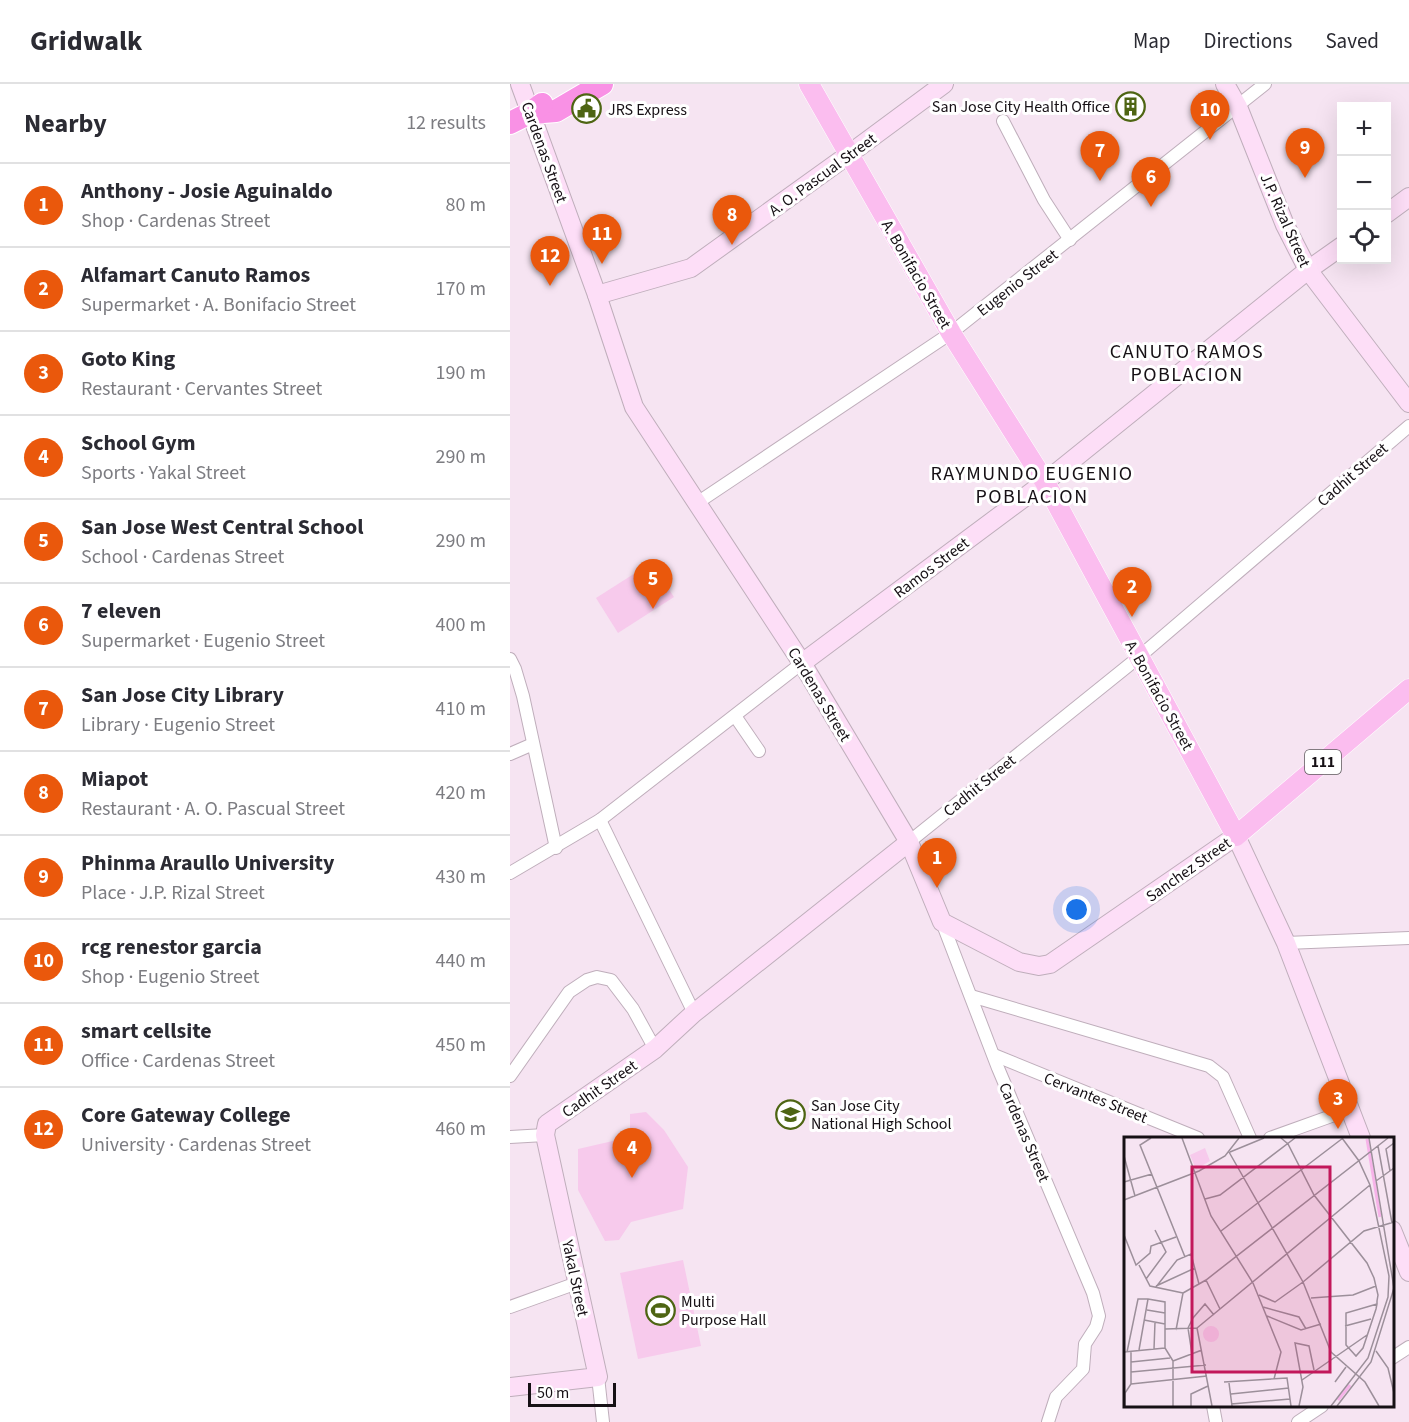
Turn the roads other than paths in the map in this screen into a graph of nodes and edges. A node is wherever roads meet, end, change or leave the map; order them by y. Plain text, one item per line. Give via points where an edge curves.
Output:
1 (520, 84) edge
2 (574, 84) edge
3 (602, 84) edge
4 (809, 84) edge
5 (944, 84) edge
6 (1225, 84) edge
7 (1265, 84) edge
8 (1238, 107) junction
9 (530, 113) junction
10 (1003, 121) dead end
11 (510, 123) edge
12 (848, 155) junction
13 (1409, 197) edge
14 (1391, 210) edge
15 (1070, 240) junction
16 (1337, 249) edge
17 (1308, 270) junction
18 (597, 295) junction
19 (951, 333) junction
20 (1409, 403) edge
21 (1409, 426) edge
22 (1045, 482) junction
23 (697, 503) junction
24 (1139, 657) junction
25 (510, 659) edge
26 (802, 663) junction
27 (1409, 689) edge
28 (735, 716) junction
29 (533, 744) junction
30 (759, 751) dead end
31 (510, 754) edge
32 (600, 820) junction
33 (1236, 836) junction
34 (909, 842) junction
35 (556, 848) junction
36 (510, 873) edge
37 (942, 922) junction
38 (1409, 938) edge
39 (1286, 943) junction
40 (971, 996) junction
41 (694, 1013) junction
42 (655, 1049) junction
43 (994, 1055) junction
44 (510, 1076) edge
45 (1351, 1109) junction
46 (545, 1135) junction
47 (510, 1137) edge
48 (1196, 1137) edge
49 (1250, 1137) edge
50 (1273, 1137) edge
51 (1361, 1137) edge
52 (1394, 1235) edge
53 (1409, 1272) edge
54 (577, 1283) junction
55 (510, 1307) edge
56 (1409, 1347) edge
57 (1394, 1357) edge
58 (598, 1377) junction
59 (510, 1387) edge
60 (1213, 1407) edge
61 (1309, 1409) edge
62 (603, 1422) edge
63 (1048, 1422) edge
64 (1216, 1422) edge
65 (1298, 1422) edge

1 - 9 street, Cardenas Street
2 - 9 highway
3 - 9 highway via 556,111
4 - 12 main road, A. Bonifacio Street
5 - 12 street, A. O. Pascual Street
6 - 8 street, J.P. Rizal Street
7 - 8 street, Eugenio Street
8 - 15 street, Eugenio Street
8 - 17 street, J.P. Rizal Street via 1285,225
9 - 11 highway
9 - 18 street, Cardenas Street
10 - 15 street via 1044,200
12 - 18 street, A. O. Pascual Street via 691,268
12 - 19 main road, A. Bonifacio Street
13 - 14 street
15 - 19 street, Eugenio Street
16 - 17 street, Ramos Street
17 - 20 street, J.P. Rizal Street
17 - 22 street, Ramos Street
18 - 23 street, Cardenas Street via 634,407
19 - 22 main road, A. Bonifacio Street
19 - 23 street, Eugenio Street
21 - 24 street, Cadhit Street
22 - 24 main road, A. Bonifacio Street
22 - 26 street, Ramos Street
23 - 26 street, Cardenas Street
24 - 33 main road, A. Bonifacio Street
24 - 34 street, Cadhit Street
25 - 29 street
26 - 28 street, Ramos Street
26 - 34 street, Cardenas Street
27 - 33 main road, Sanchez Street / 111
28 - 30 street
28 - 32 street, Ramos Street
29 - 31 street
29 - 35 street
32 - 35 street, Ramos Street
32 - 41 street
33 - 37 street, Sanchez Street via 1050,964 1028,965
33 - 39 street, A. Bonifacio Street
34 - 37 street, Cardenas Street
34 - 41 street, Cadhit Street
35 - 36 street, Ramos Street
37 - 40 street, Cardenas Street
38 - 39 street
39 - 45 street, A. Bonifacio Street
40 - 43 street, Cardenas Street
40 - 49 street via 1209,1066 1223,1077
41 - 42 street, Cadhit Street
42 - 44 street via 611,980 597,977 569,992
42 - 46 street, Cadhit Street via 549,1122
43 - 48 street, Cervantes Street
43 - 63 street, Cardenas Street via 1093,1293 1099,1316 1085,1344 1083,1369 1056,1397
45 - 50 street
45 - 51 street, A. Bonifacio Street
46 - 47 street
46 - 54 street, Yakal Street
52 - 53 street
54 - 55 street
54 - 58 street, Yakal Street
56 - 57 street
58 - 59 street
58 - 62 street, Yakal Street
60 - 64 street
61 - 65 street

